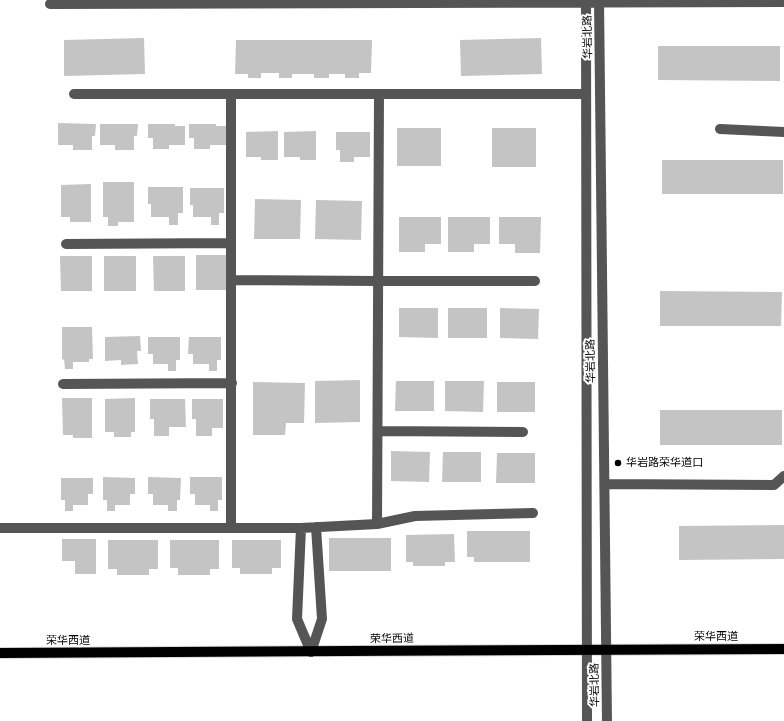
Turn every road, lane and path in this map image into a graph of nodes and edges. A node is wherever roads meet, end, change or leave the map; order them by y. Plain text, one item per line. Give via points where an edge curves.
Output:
1 (586, 1) edge
2 (599, 1) edge
3 (784, 2) edge
4 (50, 4) dead end
5 (74, 94) dead end
6 (231, 94) junction
7 (379, 94) junction
8 (586, 94) junction
9 (720, 130) dead end
10 (784, 132) edge
11 (231, 243) junction
12 (66, 244) dead end
13 (231, 280) junction
14 (535, 280) dead end
15 (378, 281) junction
16 (232, 383) junction
17 (63, 384) dead end
18 (378, 431) junction
19 (523, 432) dead end
20 (784, 476) edge
21 (605, 484) junction
22 (533, 513) dead end
23 (377, 524) junction
24 (316, 526) junction
25 (0, 528) edge
26 (231, 528) junction
27 (301, 528) junction
28 (586, 649) junction
29 (607, 649) junction
30 (784, 649) edge
31 (311, 652) junction
32 (0, 653) edge
33 (587, 721) edge
34 (607, 721) edge

1 - 2 street
1 - 4 street
1 - 8 street, 华岩北路
2 - 3 street
2 - 21 street, 华岩北路
5 - 6 street
6 - 7 street
6 - 11 street
7 - 8 street
7 - 15 street
8 - 28 street, 华岩北路
9 - 10 street
11 - 12 street
11 - 13 street
13 - 15 street
13 - 16 street
14 - 15 street
15 - 18 street
16 - 17 street
16 - 26 street
18 - 19 street
18 - 23 street
20 - 21 street via 774,485
21 - 29 street, 华岩北路
22 - 23 street via 414,516
23 - 24 street
24 - 27 street
24 - 31 street via 322,619
25 - 26 street
26 - 27 street
27 - 31 street via 297,619
28 - 29 main road, 荣华西道
28 - 31 main road, 荣华西道
28 - 33 street, 华岩北路
29 - 30 main road, 荣华西道
29 - 34 street, 华岩北路
31 - 32 main road, 荣华西道

